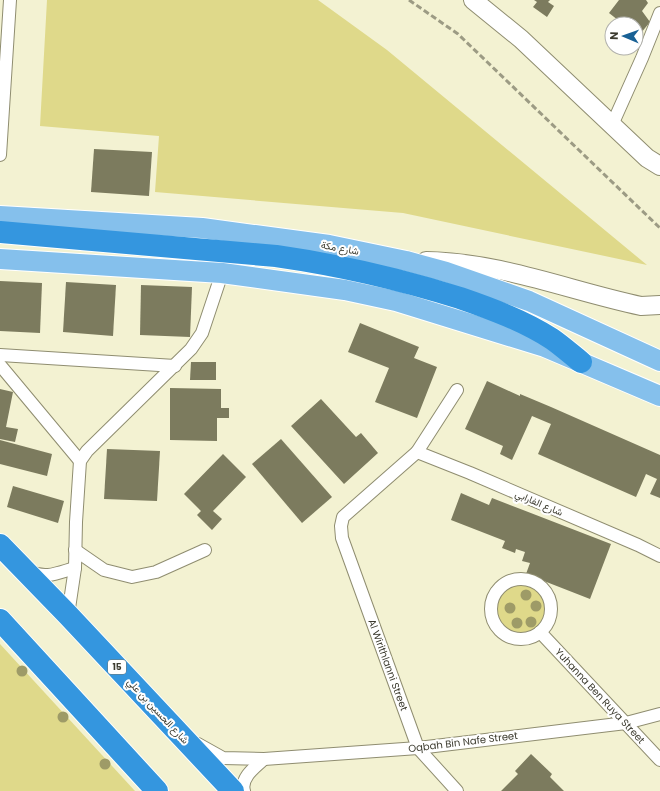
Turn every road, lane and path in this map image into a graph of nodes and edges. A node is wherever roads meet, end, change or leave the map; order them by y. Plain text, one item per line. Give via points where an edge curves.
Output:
1 (10, 0) edge
2 (473, 0) edge
3 (660, 13) edge
4 (612, 125) junction
5 (0, 155) edge
6 (653, 162) edge
7 (660, 179) edge
8 (0, 216) edge
9 (0, 232) edge
10 (0, 259) edge
11 (406, 261) junction
12 (222, 273) junction
13 (660, 305) edge
14 (0, 355) edge
15 (660, 361) edge
16 (581, 362) junction
17 (0, 365) edge
18 (175, 366) junction
19 (457, 390) dead end
20 (660, 396) edge
21 (417, 452) junction
22 (80, 461) junction
23 (0, 545) edge
24 (75, 550) junction
25 (205, 550) dead end
26 (660, 556) edge
27 (18, 564) junction
28 (75, 568) junction
29 (68, 615) junction
30 (0, 620) edge
31 (540, 632) junction
32 (660, 714) edge
33 (626, 723) junction
34 (181, 735) junction
35 (418, 748) junction
36 (264, 759) junction
37 (660, 760) edge
38 (157, 791) edge
39 (233, 791) edge
40 (244, 791) edge
41 (458, 791) edge

1 - 5 street
2 - 4 street via 521,39
3 - 4 street
4 - 6 street
6 - 7 street
8 - 11 main road, شارع مكة via 202,228 329,245
9 - 16 highway via 276,256 385,276 480,305 525,324 552,339
10 - 12 main road
11 - 13 street via 464,264 508,272 641,306
11 - 15 main road, شارع مكة via 529,301
12 - 16 main road via 345,290 396,301 544,347
12 - 18 street via 202,333
14 - 18 street
16 - 20 main road
17 - 22 street
18 - 22 street via 87,451
19 - 21 street
21 - 26 street, شارع الفارابي
21 - 35 street, Al Wirithlanni Street via 343,517 341,526 342,538
22 - 24 street
23 - 27 highway, شارع الحسين بن علي / 15
24 - 25 street via 104,570 132,578 156,572
24 - 28 street
27 - 28 street via 37,575 51,575
27 - 29 highway, شارع الحسين بن علي / 15
28 - 29 street
29 - 34 highway, شارع الحسين بن علي / 15
30 - 38 highway
31 - 31 street via 547,625 550,615 548,596 533,582 523,579 504,584 492,600 492,619 497,628 513,639 523,640 532,638
31 - 33 street, Yuhanna Ben Ruya Street
32 - 33 street, Oqbah Bin Nafe Street
33 - 35 street, Oqbah Bin Nafe Street
33 - 37 street, Yuhanna Ben Ruya Street
34 - 36 street, Oqbah Bin Nafe Street via 223,758
34 - 39 highway, شارع الحسين بن علي / 15
35 - 36 street, Oqbah Bin Nafe Street
35 - 41 street, Al Wirithlanni Street
36 - 40 street via 246,776

